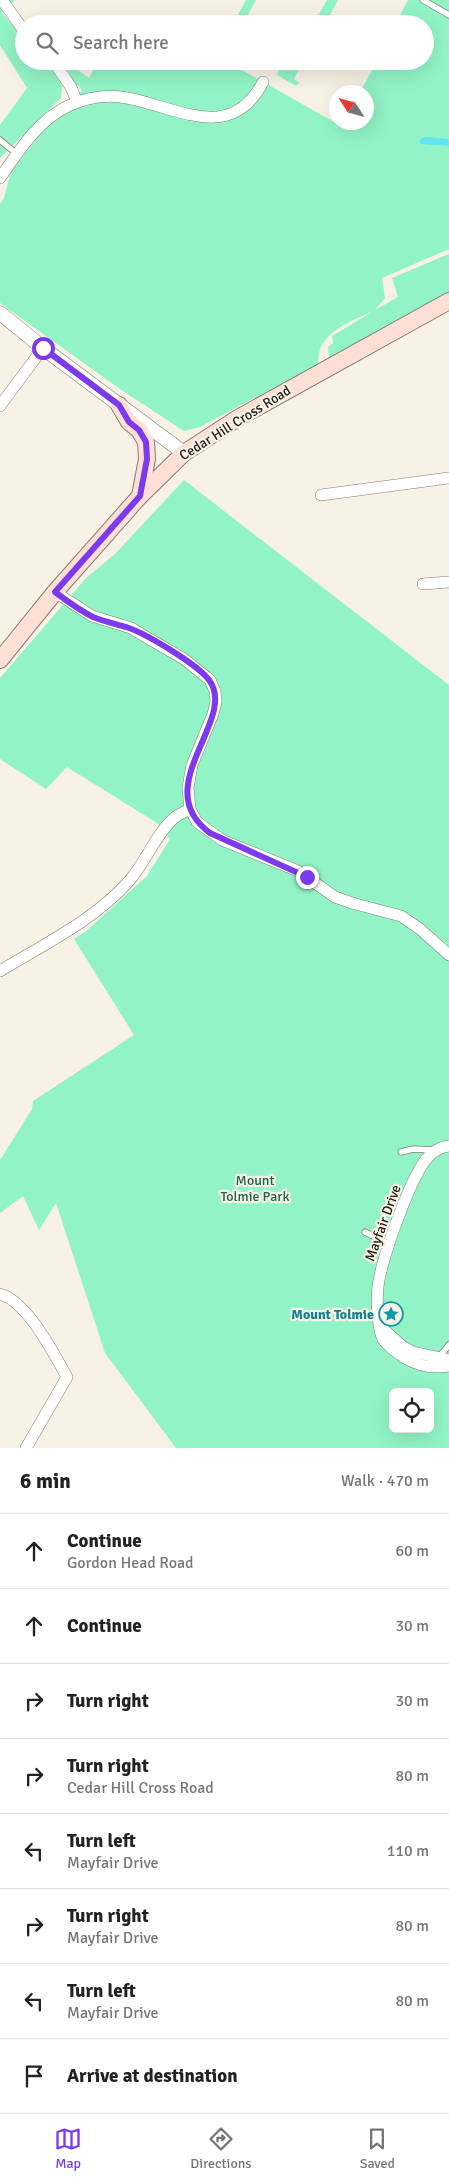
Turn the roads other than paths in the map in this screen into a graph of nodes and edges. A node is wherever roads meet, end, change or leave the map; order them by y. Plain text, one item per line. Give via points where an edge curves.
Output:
1 (1, 0) edge
2 (423, 0) edge
3 (449, 15) edge
4 (15, 19) edge
5 (59, 70) edge
6 (263, 82) dead end
7 (77, 102) junction
8 (0, 140) edge
9 (17, 154) junction
10 (0, 178) edge
11 (449, 301) edge
12 (0, 313) edge
13 (43, 348) junction
14 (119, 405) junction
15 (0, 406) edge
16 (184, 453) junction
17 (449, 478) edge
18 (321, 495) dead end
19 (140, 496) junction
20 (449, 582) edge
21 (423, 584) dead end
22 (55, 592) junction
23 (0, 660) edge
24 (190, 809) junction
25 (449, 955) edge
26 (0, 971) edge
27 (449, 1146) edge
28 (436, 1150) junction
29 (401, 1152) dead end
30 (364, 1232) dead end
31 (390, 1245) junction
32 (0, 1294) edge
33 (381, 1327) junction
34 (449, 1345) edge
35 (444, 1358) edge
36 (449, 1366) edge
37 (26, 1448) edge

1 - 4 street
2 - 3 lane
5 - 7 street
6 - 7 street via 248,103 233,113 216,118 191,116 127,98 102,97
7 - 9 street via 46,120
8 - 9 lane
9 - 10 street
11 - 16 main road, Cedar Hill Cross Road via 238,418
12 - 13 street
13 - 14 street
13 - 15 street
14 - 16 street
14 - 19 main road via 146,442 147,459
16 - 19 main road, Cedar Hill Cross Road
17 - 18 street
19 - 22 main road, Cedar Hill Cross Road
20 - 21 street
22 - 23 main road, Cedar Hill Cross Road
22 - 24 street via 92,616 146,636 184,659 210,680 216,702 192,765 188,788
24 - 25 street via 197,822 210,833 298,871 352,904 401,916
24 - 26 street via 174,817 129,881 104,903 67,931
27 - 28 street
28 - 29 lane
28 - 31 street, Mayfair Drive via 420,1168
30 - 31 lane
31 - 33 street, Mayfair Drive via 377,1297
32 - 37 street via 14,1300 42,1333 67,1377
33 - 35 street via 402,1346
33 - 36 street, Mayfair Drive via 387,1344 411,1361 438,1368
34 - 35 lane

